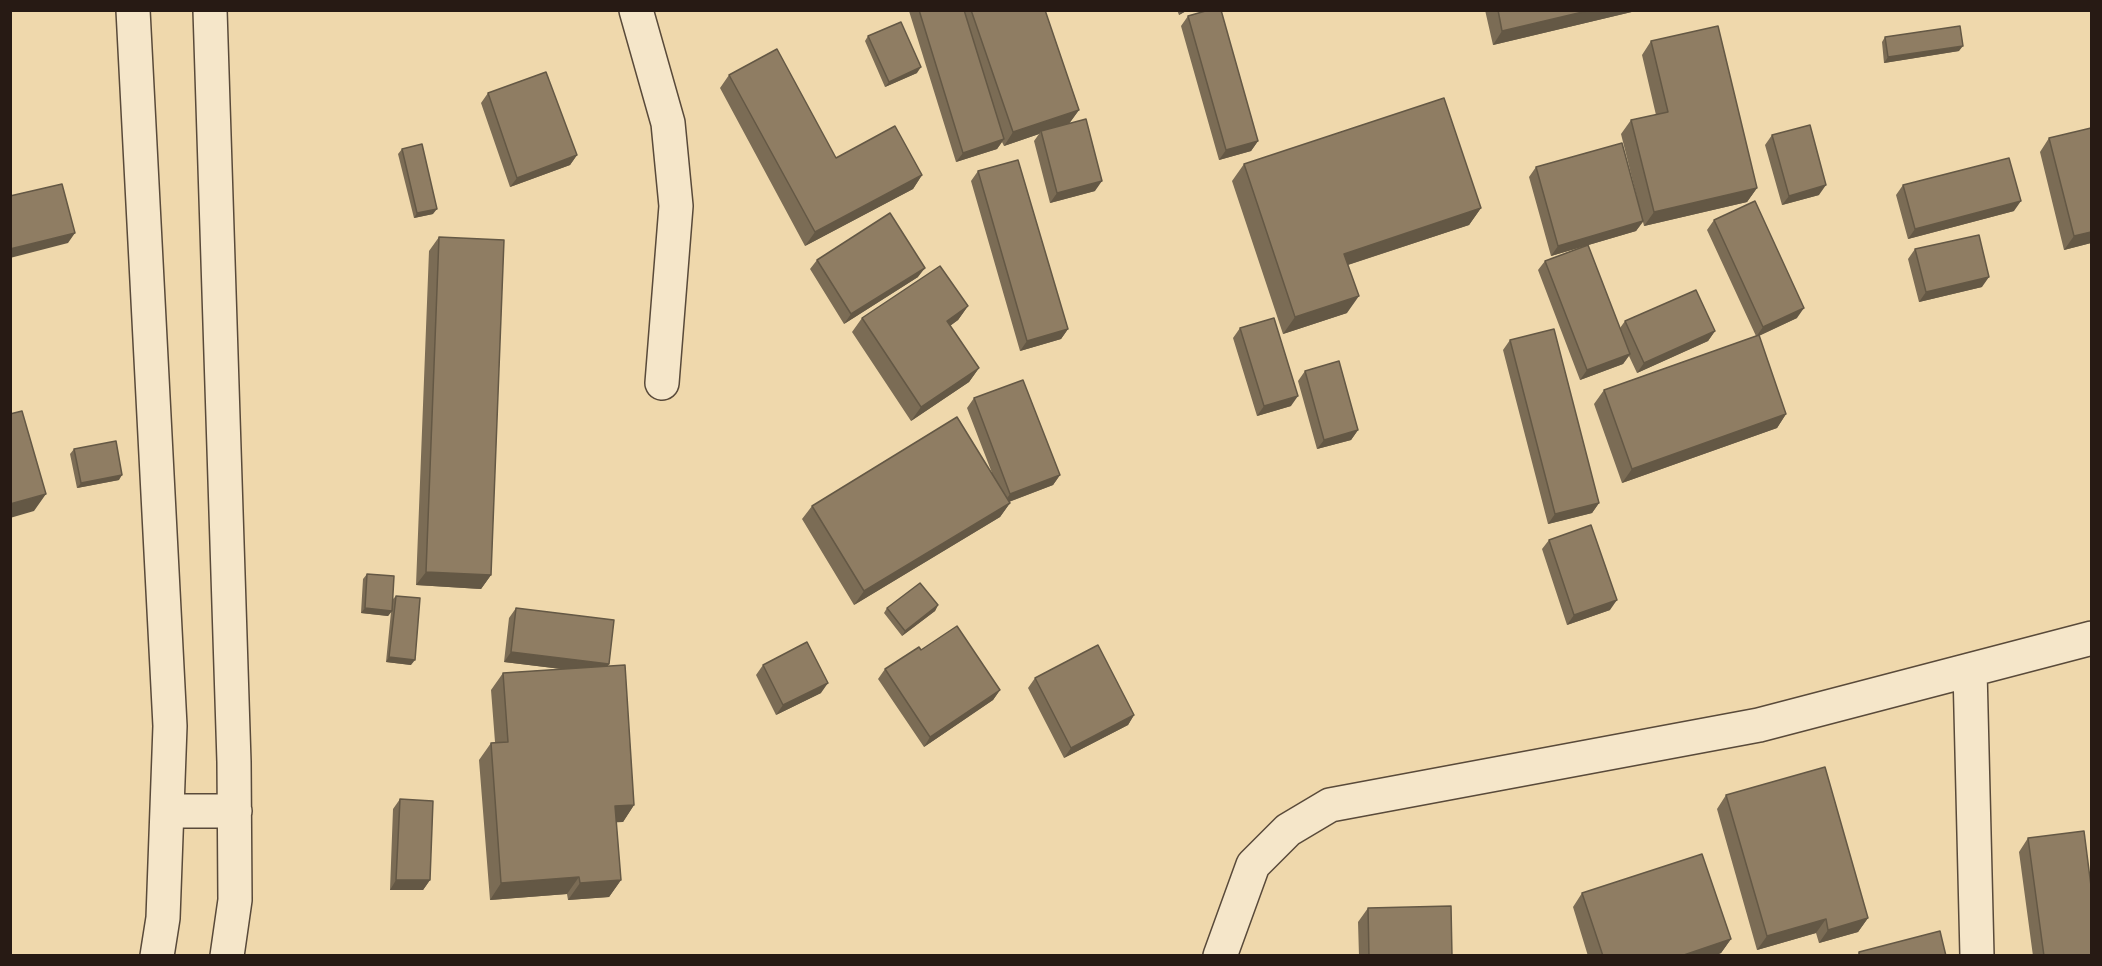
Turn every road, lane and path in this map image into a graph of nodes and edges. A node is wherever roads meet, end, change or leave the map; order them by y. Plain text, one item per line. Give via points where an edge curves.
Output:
1 (133, 10) edge
2 (210, 10) edge
3 (636, 10) edge
4 (662, 383) dead end
5 (2091, 638) edge
6 (1970, 670) junction
7 (167, 811) junction
8 (235, 811) junction
9 (157, 956) edge
10 (227, 956) edge
11 (1220, 956) edge
12 (1977, 956) edge

1 - 7 street via 170,726
2 - 8 street
3 - 4 street via 668,123 676,206
5 - 6 street
6 - 11 street via 1759,725 1330,805 1288,830 1253,865
6 - 12 street
7 - 8 street
7 - 9 street via 163,918
8 - 10 street via 235,900

